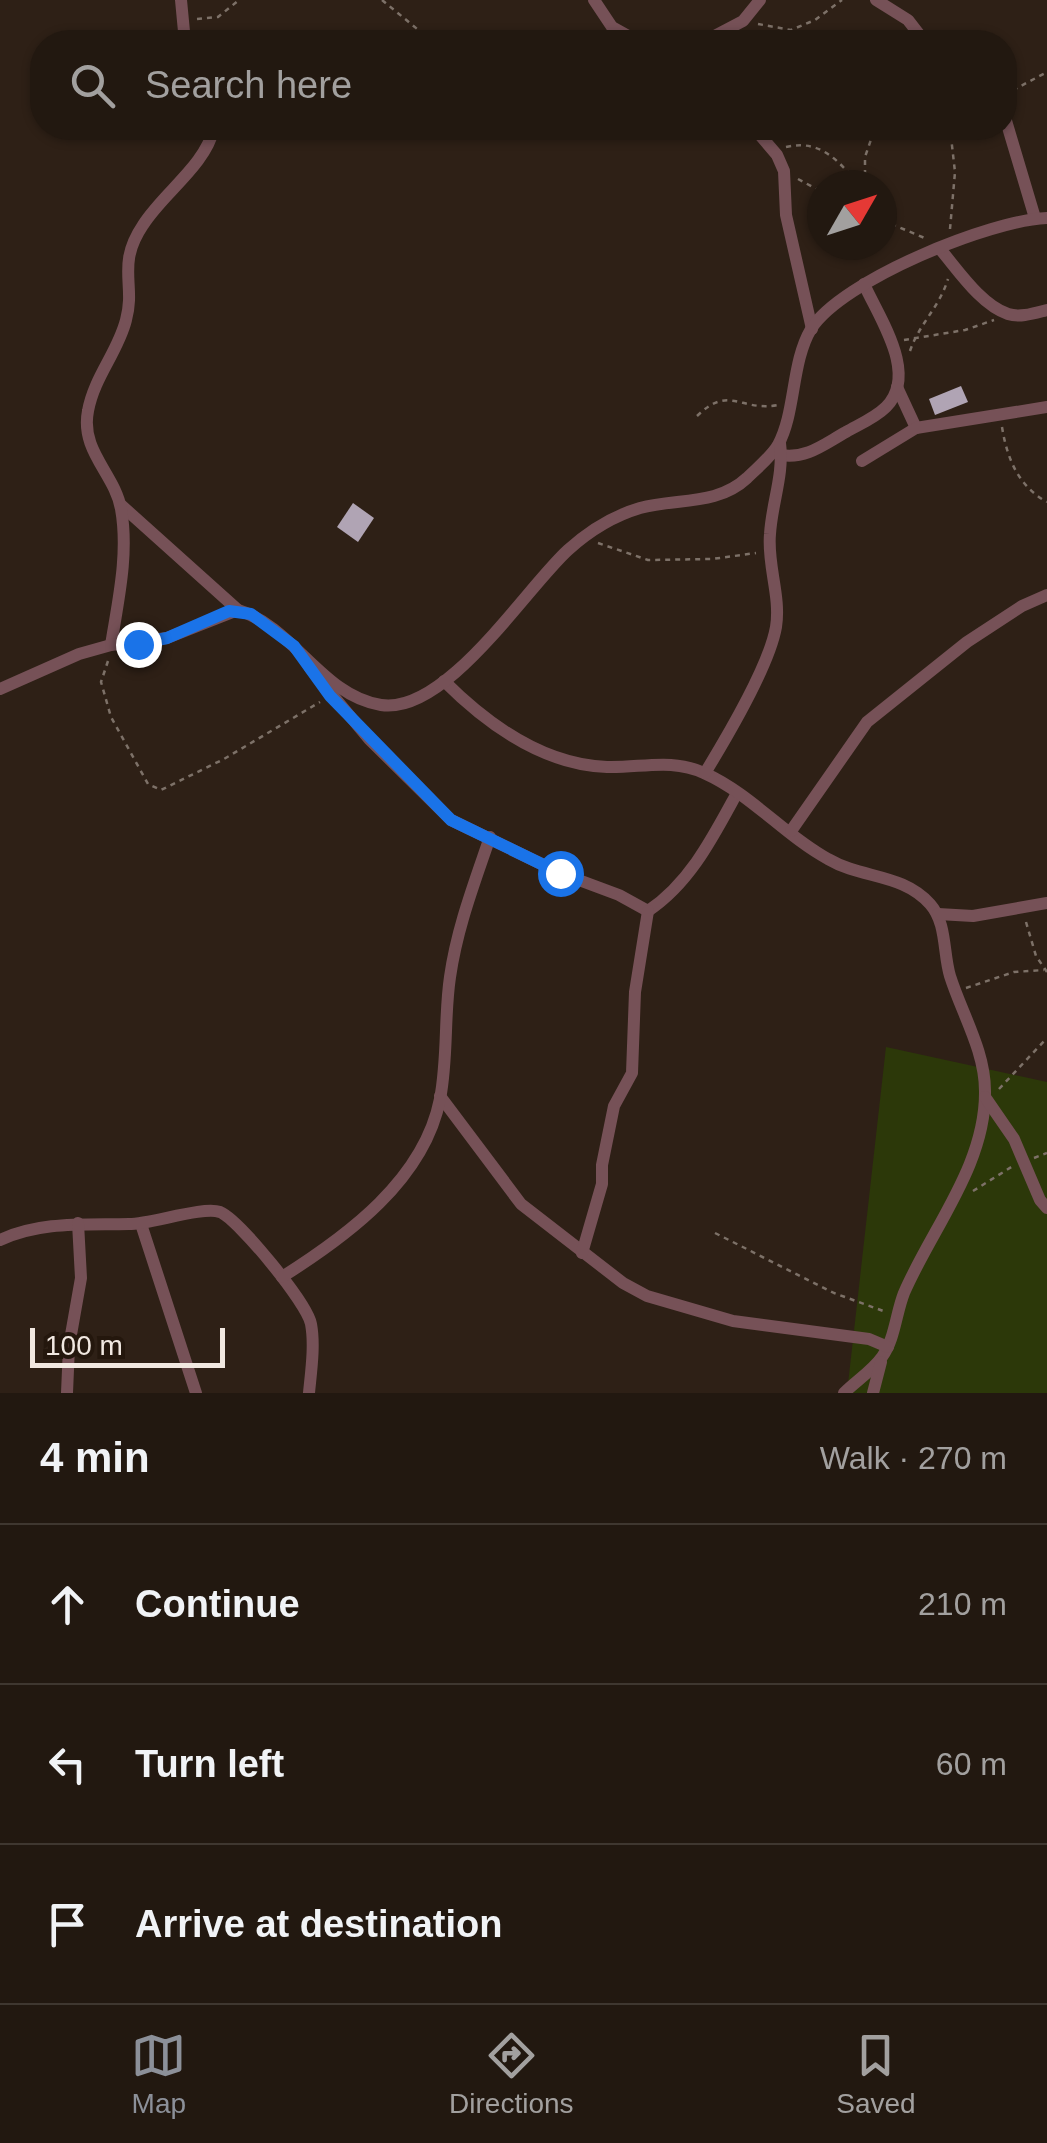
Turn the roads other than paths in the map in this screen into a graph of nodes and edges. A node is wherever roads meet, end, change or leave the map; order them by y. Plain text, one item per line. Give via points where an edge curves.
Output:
1 (182, 0) edge
2 (594, 0) edge
3 (760, 0) edge
4 (876, 0) edge
5 (183, 30) edge
6 (617, 30) edge
7 (727, 30) edge
8 (915, 30) edge
9 (211, 140) edge
10 (764, 140) edge
11 (1013, 140) edge
12 (1041, 218) edge
13 (945, 247) junction
14 (864, 284) junction
15 (1047, 310) edge
16 (812, 328) junction
17 (897, 387) junction
18 (1047, 407) edge
19 (916, 428) junction
20 (780, 449) junction
21 (862, 462) dead end
22 (120, 504) junction
23 (1047, 595) edge
24 (238, 610) junction
25 (112, 645) junction
26 (294, 646) junction
27 (444, 681) junction
28 (0, 689) edge
29 (705, 773) junction
30 (738, 793) junction
31 (791, 831) junction
32 (490, 838) junction
33 (1047, 903) edge
34 (648, 911) junction
35 (938, 914) junction
36 (440, 1096) junction
37 (988, 1100) junction
38 (1047, 1208) edge
39 (78, 1223) junction
40 (141, 1224) junction
41 (0, 1240) edge
42 (582, 1253) junction
43 (282, 1277) junction
44 (885, 1353) junction
45 (67, 1393) edge
46 (196, 1393) edge
47 (309, 1393) edge
48 (844, 1393) edge
49 (873, 1393) edge

1 - 5 street
2 - 6 street
3 - 7 street
4 - 8 street
9 - 22 street via 134,242 127,261 126,320 88,410 91,450
10 - 16 street via 784,171 786,214
11 - 12 street
12 - 13 street
13 - 14 street
13 - 15 street via 988,301 1010,315
14 - 16 street
14 - 17 street via 900,368
16 - 20 street
17 - 19 street
17 - 20 street via 888,406 812,452 796,457
18 - 19 street
19 - 21 street
20 - 27 street via 724,495 640,508 582,537 548,568 500,630
20 - 29 street via 768,552 776,628
22 - 24 street
22 - 25 street via 123,568
23 - 31 street via 967,642 867,722
24 - 25 street via 167,638
24 - 26 street
25 - 28 street
26 - 27 street via 344,691 383,706
26 - 32 street via 330,696 451,820
27 - 29 street via 511,738 571,760 606,767 662,763
29 - 30 street
30 - 31 street
30 - 34 street via 691,870
31 - 35 street via 828,859 899,881
32 - 34 street
32 - 36 street via 462,912 446,1001
33 - 35 street via 972,916
34 - 42 street via 632,1073 614,1106
35 - 37 street via 946,964 982,1060
36 - 42 street via 520,1204
36 - 43 street via 435,1120 387,1196
37 - 38 street
37 - 44 street via 951,1206 912,1274
39 - 40 street
39 - 41 street via 22,1230
39 - 45 street via 81,1278
40 - 43 street via 220,1212
40 - 46 street
42 - 44 street via 662,1301 732,1321 868,1339
43 - 47 street via 312,1326
44 - 48 street
44 - 49 street

